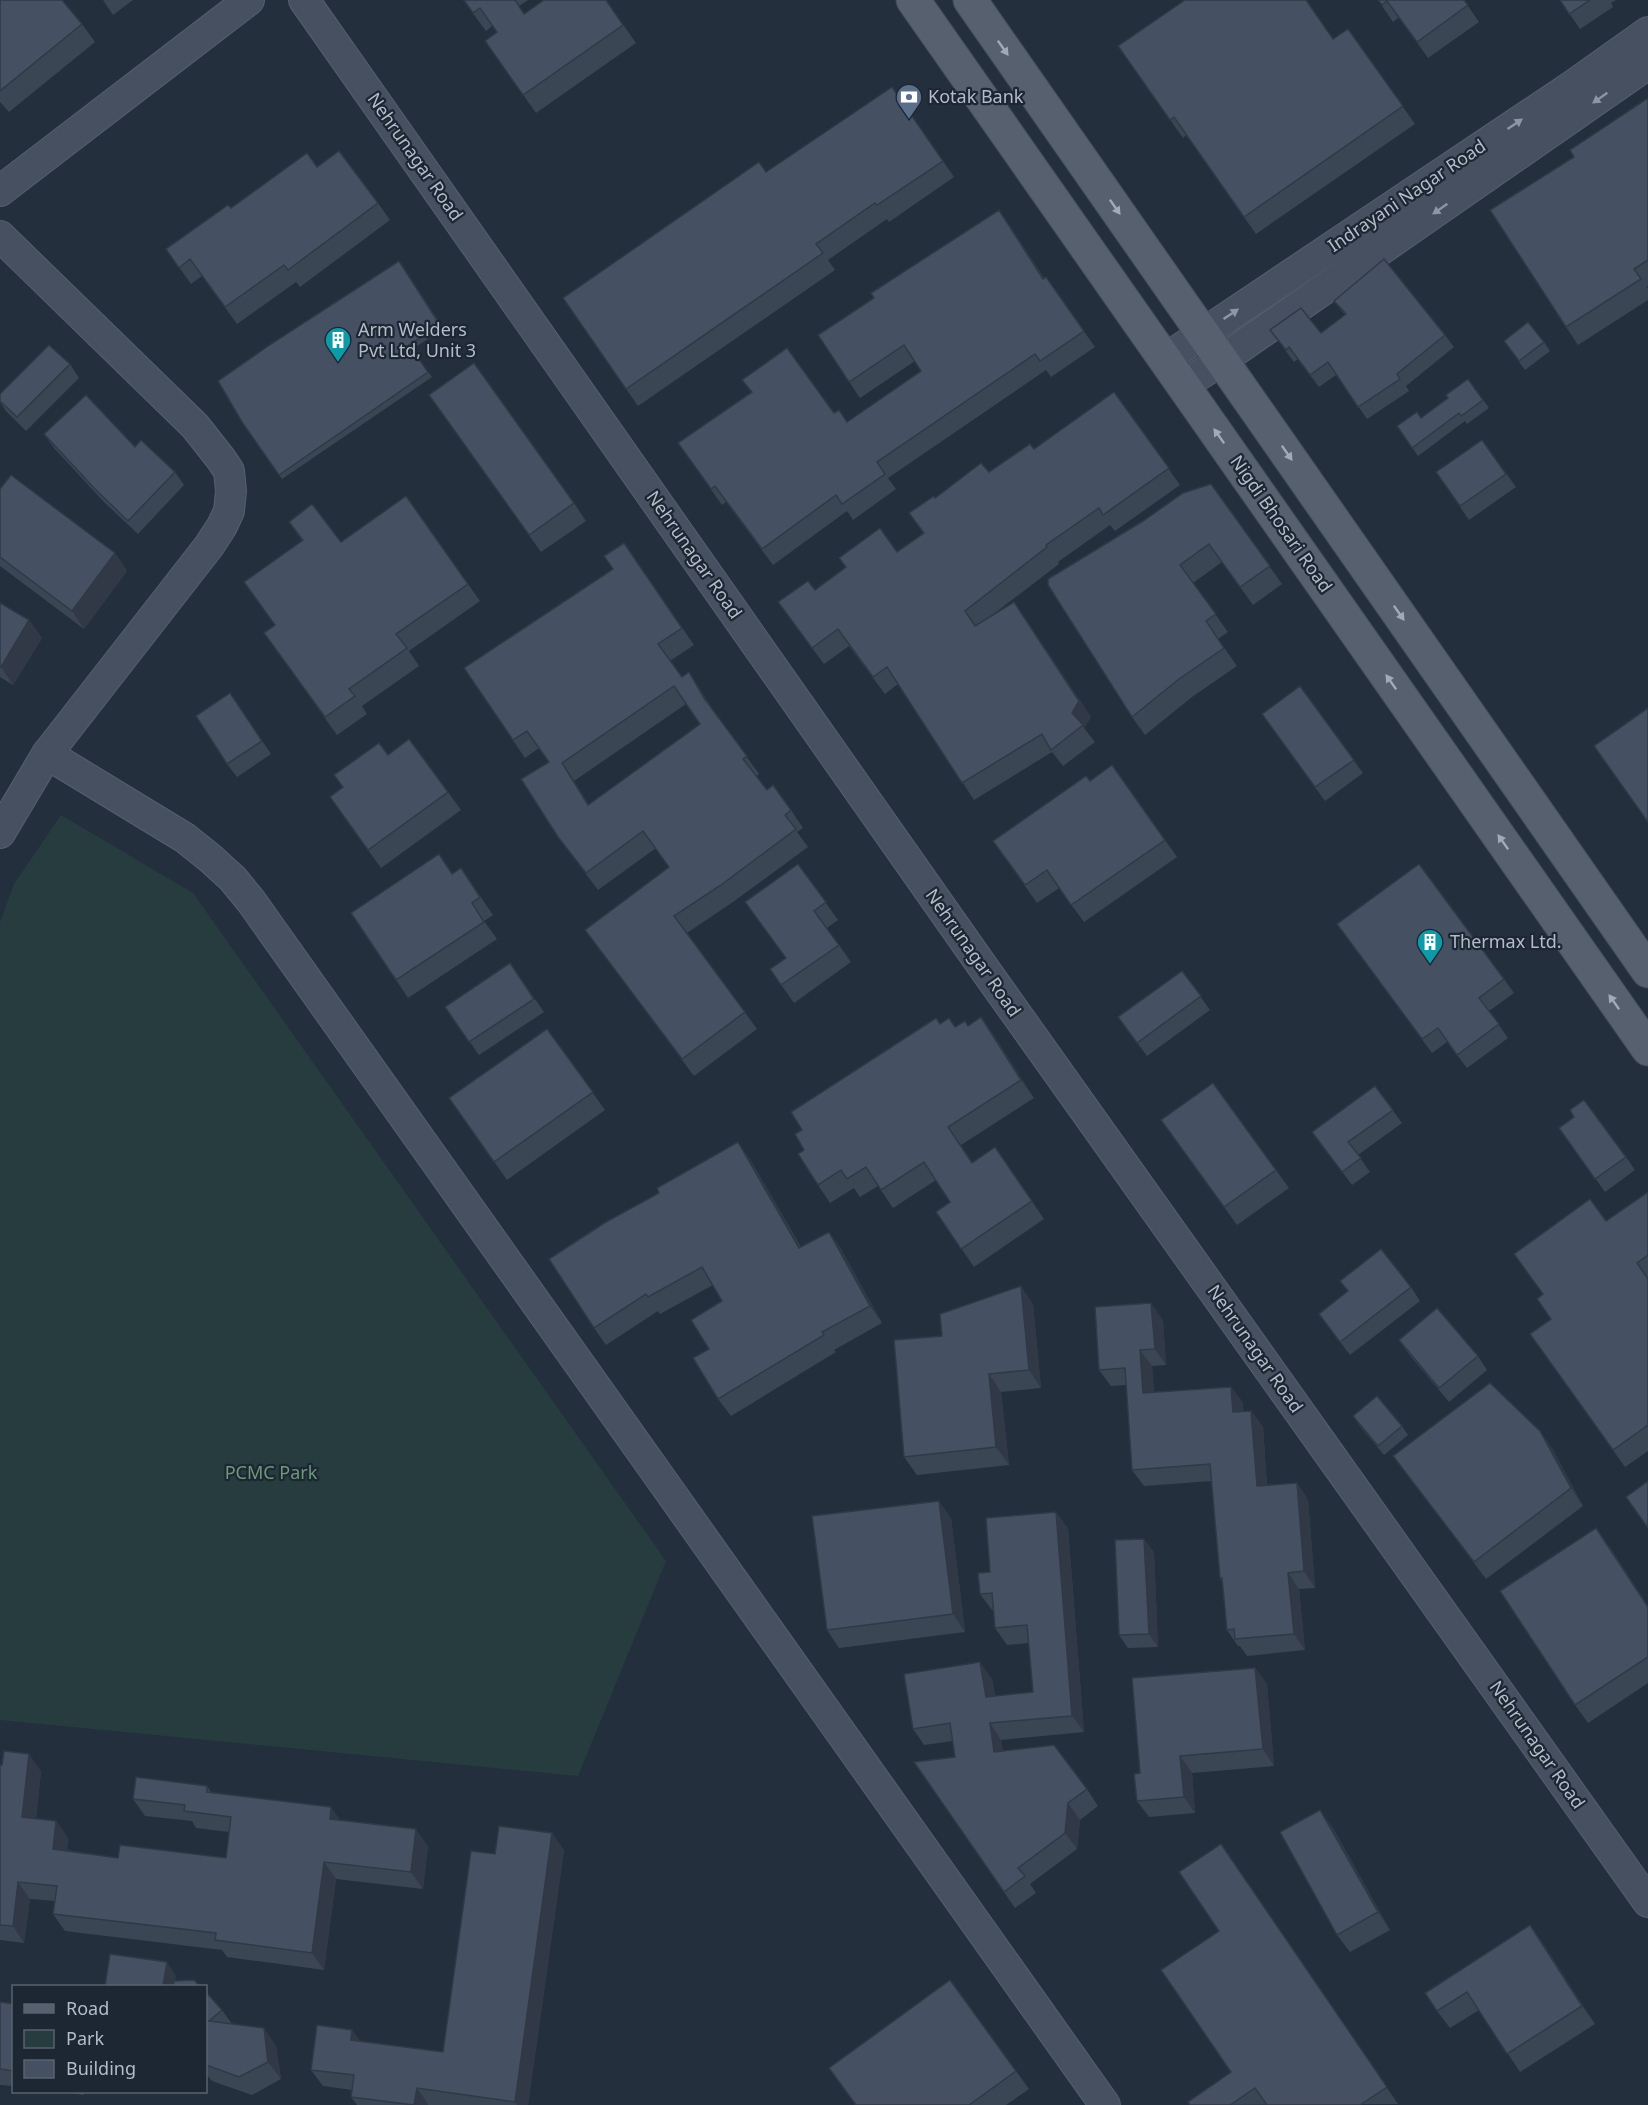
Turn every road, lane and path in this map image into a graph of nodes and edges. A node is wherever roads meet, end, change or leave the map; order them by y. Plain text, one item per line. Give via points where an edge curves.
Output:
1 (249, 0) edge
2 (304, 0) edge
3 (913, 0) edge
4 (969, 0) edge
5 (1648, 32) edge
6 (1648, 64) edge
7 (0, 191) edge
8 (0, 236) edge
9 (1203, 332) junction
10 (1165, 358) junction
11 (1222, 360) junction
12 (1184, 385) junction
13 (47, 753) junction
14 (0, 833) edge
15 (1648, 971) edge
16 (1648, 1050) edge
17 (1648, 1902) edge
18 (1106, 2105) edge

1 - 7 street
2 - 17 street, Nehrunagar Road via 983,967
3 - 10 main road, Nigdi Bhosari Road
4 -> 9 main road
9 -> 5 street, Indrayani Nagar Road
6 -> 11 street, Indrayani Nagar Road
8 - 13 street via 195,426 229,471 231,491 229,511 209,546
9 - 10 street, Indrayani Nagar Road
9 - 11 main road
10 - 12 main road, Nigdi Bhosari Road
11 - 12 street, Indrayani Nagar Road
11 -> 15 main road
16 -> 12 main road, Nigdi Bhosari Road
13 - 14 street
13 - 18 street via 185,838 218,865 251,901

